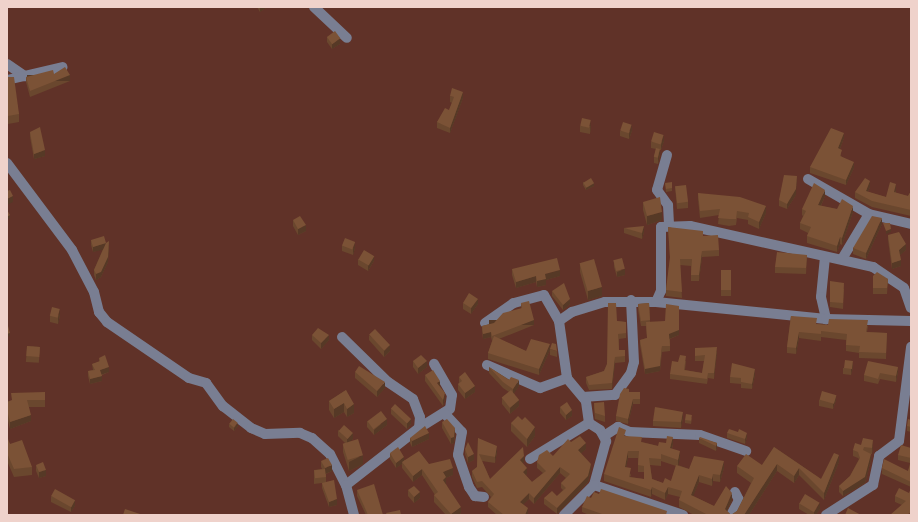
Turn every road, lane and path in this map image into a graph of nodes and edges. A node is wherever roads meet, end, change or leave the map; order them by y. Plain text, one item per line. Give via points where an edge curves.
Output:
1 (314, 7) edge
2 (347, 38) dead end
3 (7, 64) edge
4 (63, 67) edge
5 (25, 76) junction
6 (7, 80) edge
7 (667, 155) dead end
8 (7, 163) edge
9 (808, 179) dead end
10 (869, 214) junction
11 (911, 224) edge
12 (669, 225) junction
13 (825, 257) junction
14 (842, 258) junction
15 (630, 300) junction
16 (656, 302) junction
17 (911, 308) edge
18 (826, 319) junction
19 (559, 321) junction
20 (911, 321) edge
21 (485, 323) dead end
22 (342, 337) dead end
23 (911, 347) edge
24 (434, 364) dead end
25 (487, 365) dead end
26 (567, 378) junction
27 (583, 397) junction
28 (908, 411) edge
29 (444, 413) junction
30 (588, 423) junction
31 (419, 428) junction
32 (604, 436) junction
33 (746, 451) dead end
34 (530, 459) dead end
35 (346, 485) junction
36 (594, 485) junction
37 (735, 492) dead end
38 (484, 497) dead end
39 (354, 515) edge
40 (564, 515) edge
41 (683, 515) edge
42 (731, 515) edge
43 (826, 515) edge

1 - 2 street
3 - 5 street
4 - 5 street
5 - 6 street
7 - 12 street via 657,190 668,205
8 - 35 street via 72,250 89,281 99,312 107,322 185,375 206,383 223,406 251,428 265,434 289,432 312,438 330,454
9 - 10 street
10 - 11 street
10 - 14 street
12 - 13 street via 712,231
12 - 16 street via 659,231 661,291
13 - 14 street
13 - 18 street via 821,297
14 - 17 street via 873,267 893,279 904,288
15 - 16 street
15 - 19 street via 594,304
15 - 27 street via 634,362 631,373 615,395
16 - 18 street
18 - 20 street
19 - 21 street via 544,295 514,302
19 - 26 street
22 - 31 street via 388,382 413,399 420,417
23 - 28 street
24 - 29 street via 448,383 454,400
25 - 26 street via 540,388
26 - 27 street
27 - 30 street
28 - 43 street via 899,441 880,456 873,485
29 - 31 street
29 - 38 street via 462,432 458,455 469,487 475,496
30 - 32 street
30 - 34 street
31 - 35 street
32 - 33 street via 618,427 630,432 700,435
32 - 36 street via 603,459
35 - 39 street
36 - 40 street
36 - 41 street
37 - 42 street via 739,500

